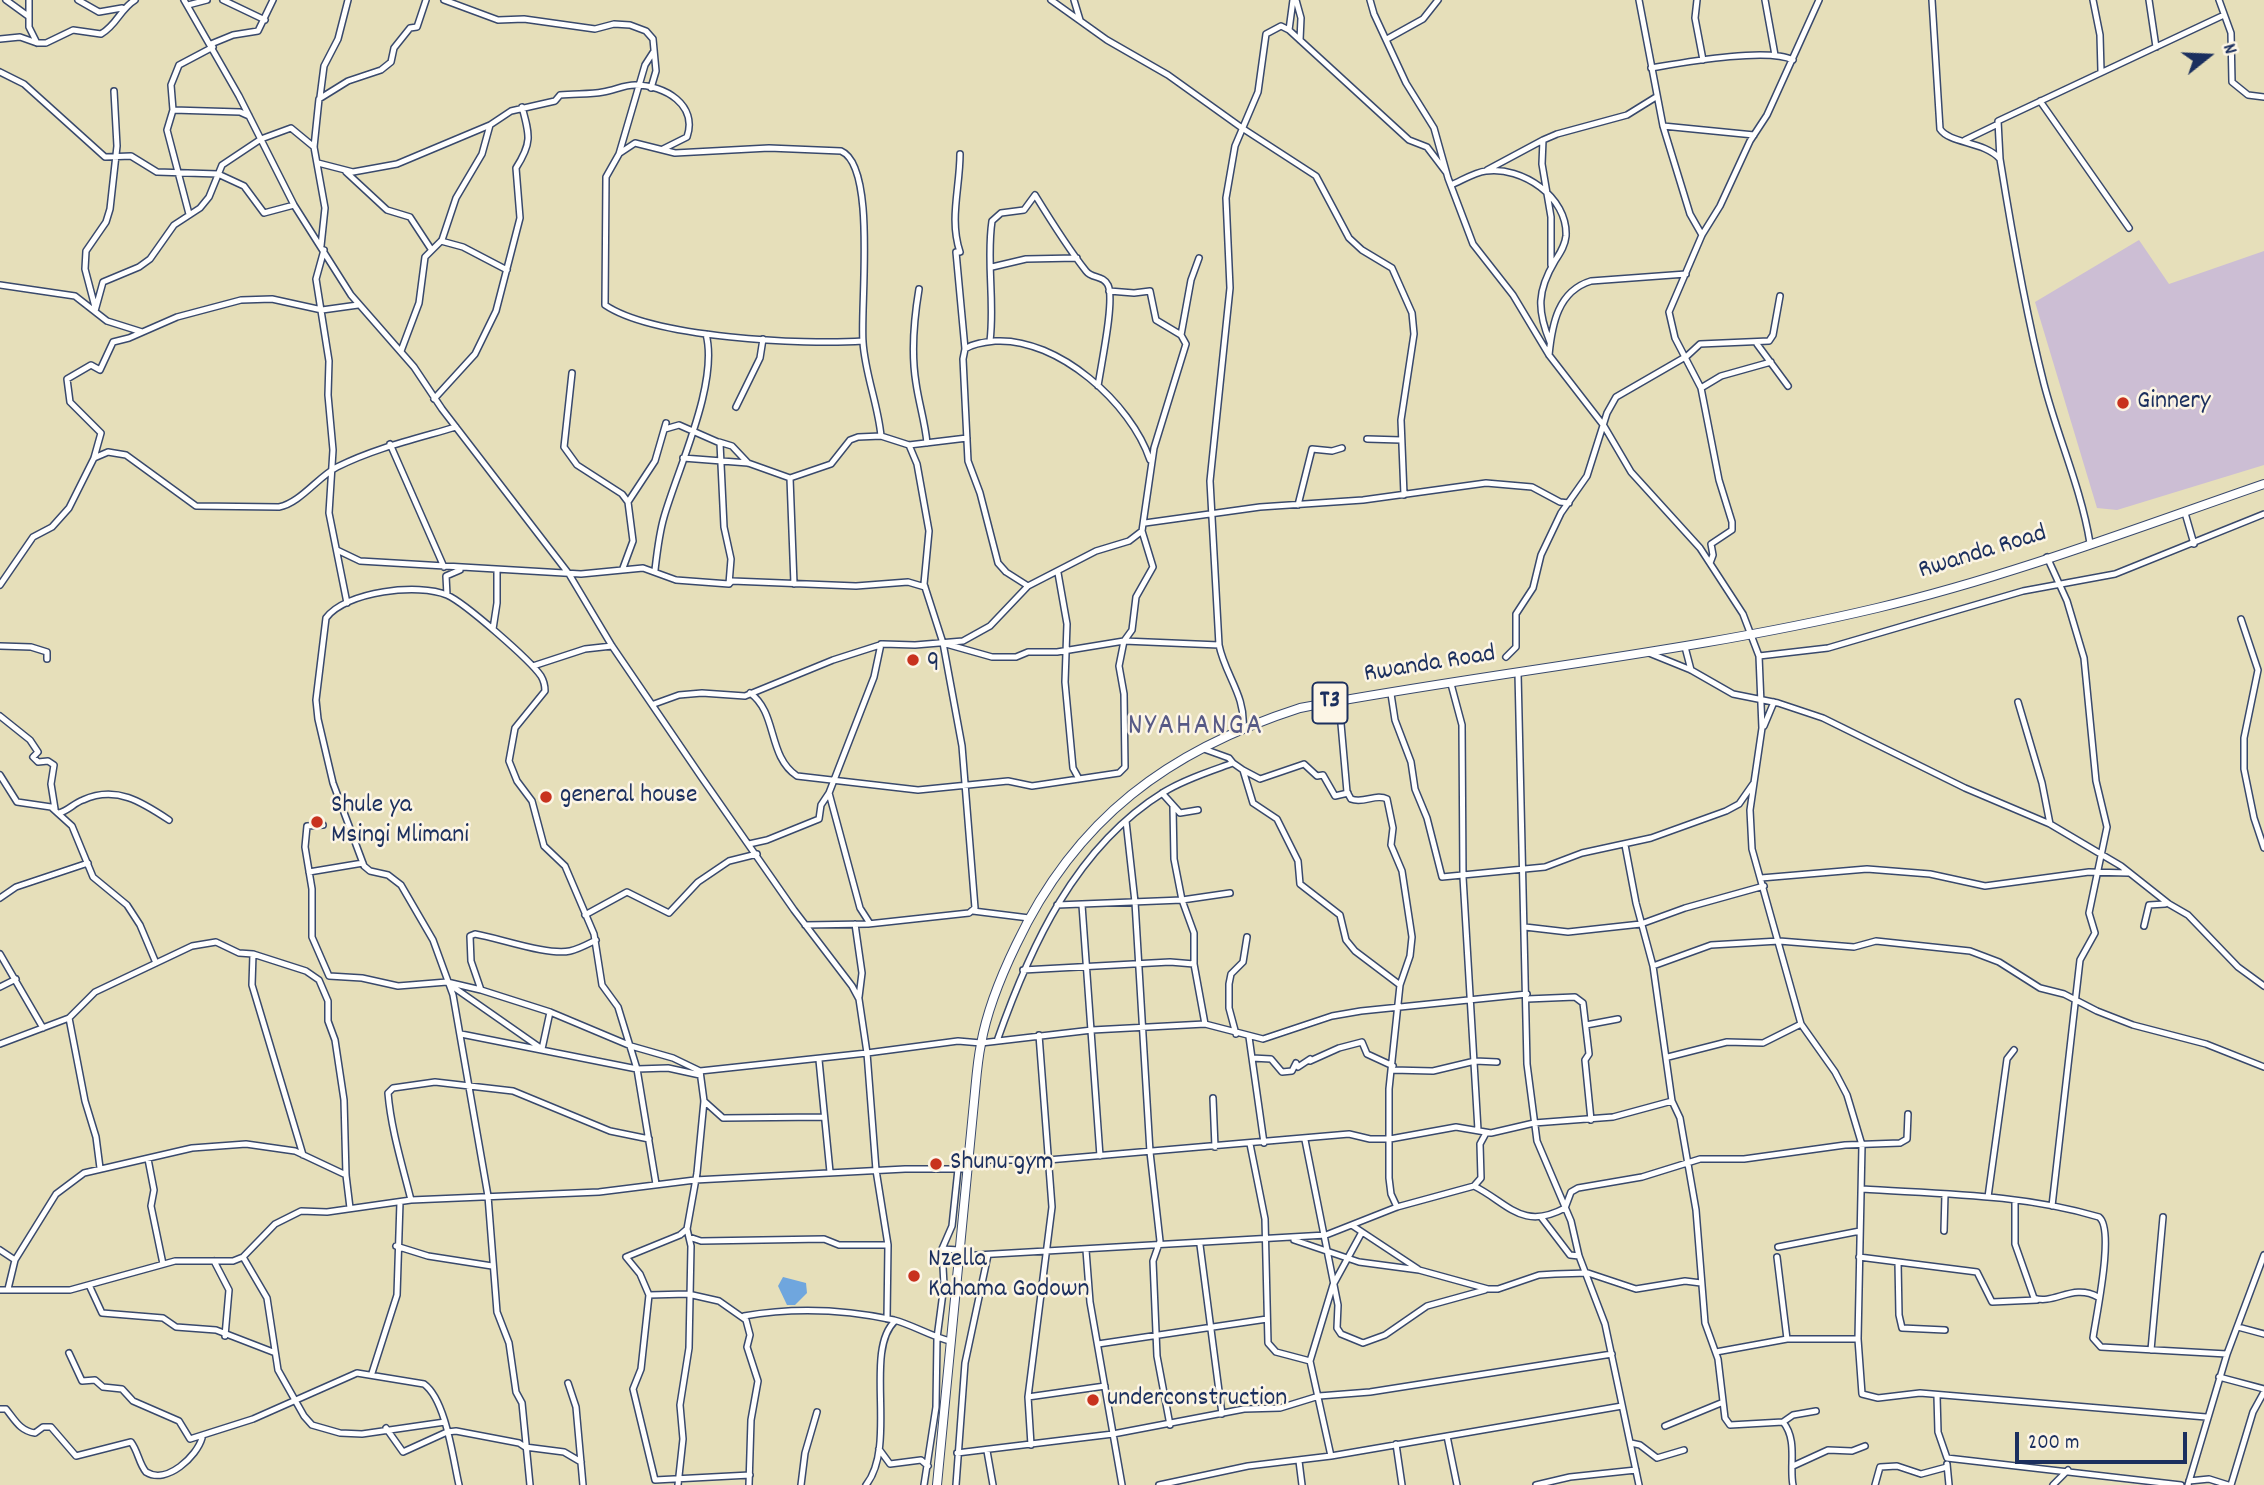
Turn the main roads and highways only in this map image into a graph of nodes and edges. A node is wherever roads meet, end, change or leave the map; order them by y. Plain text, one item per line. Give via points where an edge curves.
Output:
1 (2264, 484) edge
2 (937, 1485) edge

1 - 2 highway, Rwanda Road / T3 via 1879,608 1648,653 1300,708 1201,748 1139,787 1097,824 1049,883 1004,971 981,1043 964,1166

